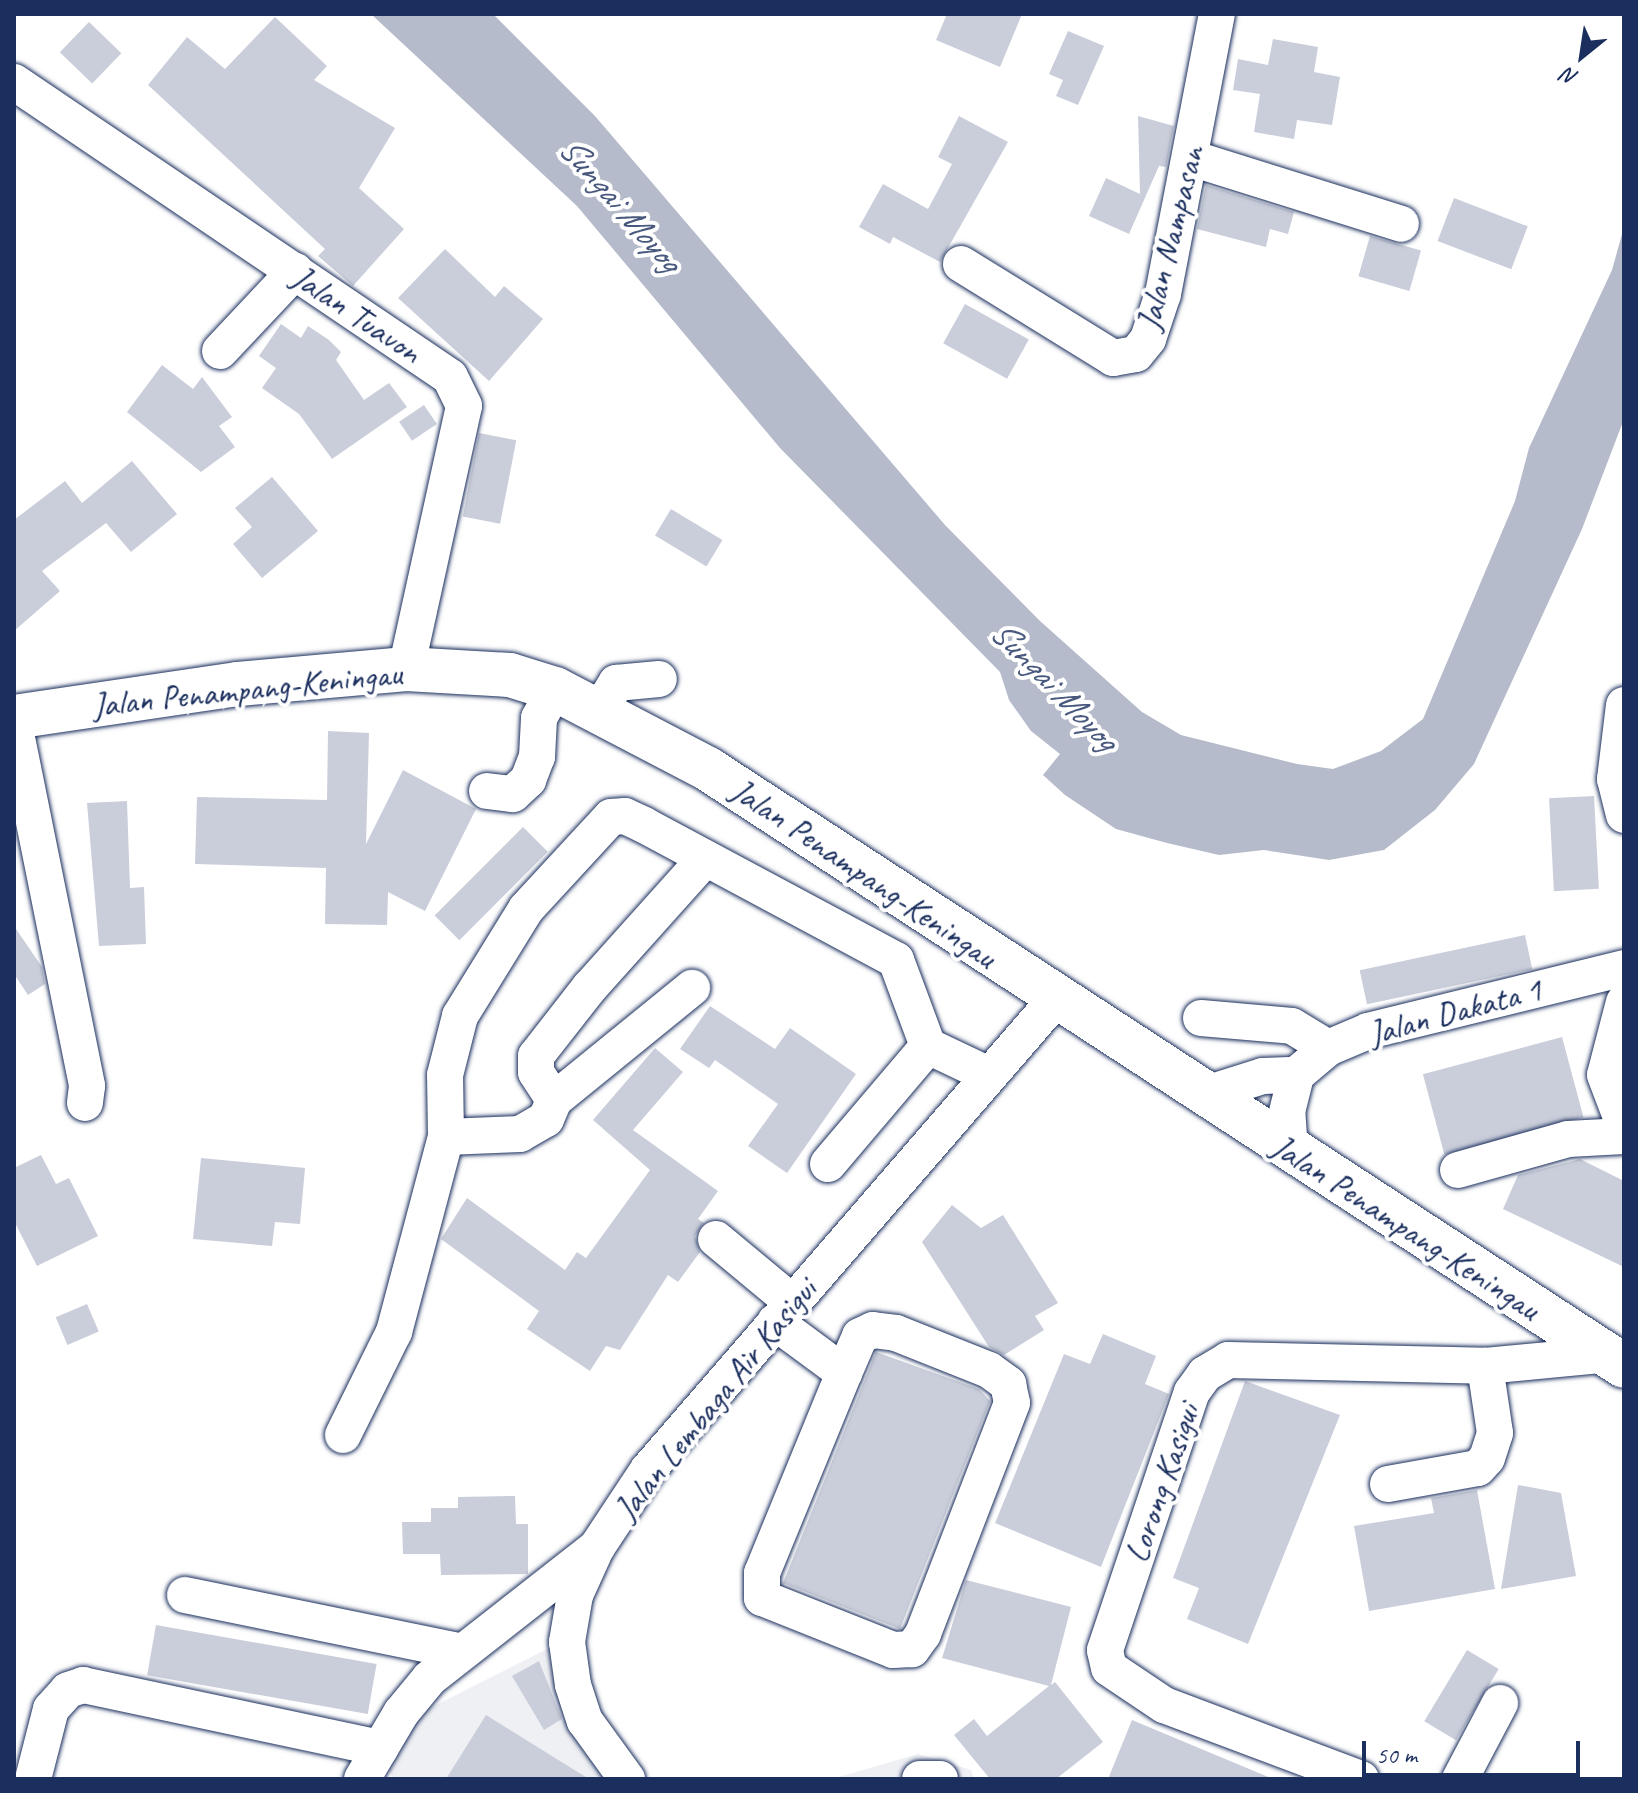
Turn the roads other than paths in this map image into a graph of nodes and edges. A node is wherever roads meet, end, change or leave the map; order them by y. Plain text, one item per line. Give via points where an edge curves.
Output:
1 (1217, 14) edge
2 (14, 82) edge
3 (1191, 158) junction
4 (1401, 224) dead end
5 (961, 264) dead end
6 (295, 271) junction
7 (220, 351) dead end
8 (406, 669) junction
9 (659, 679) dead end
10 (555, 689) junction
11 (600, 709) junction
12 (14, 720) edge
13 (1622, 723) edge
14 (1620, 769) edge
15 (487, 791) dead end
16 (1624, 815) edge
17 (705, 859) junction
18 (928, 915) junction
19 (896, 960) junction
20 (1624, 968) edge
21 (692, 988) dead end
22 (1055, 1000) junction
23 (1624, 1002) edge
24 (1201, 1018) dead end
25 (928, 1046) junction
26 (1328, 1048) junction
27 (989, 1075) junction
28 (1296, 1075) junction
29 (1203, 1095) junction
30 (554, 1100) junction
31 (85, 1103) dead end
32 (1624, 1125) edge
33 (1624, 1136) edge
34 (446, 1137) junction
35 (1290, 1151) junction
36 (828, 1164) dead end
37 (1458, 1170) dead end
38 (716, 1239) dead end
39 (783, 1312) junction
40 (1613, 1361) edge
41 (1485, 1366) junction
42 (844, 1373) junction
43 (343, 1435) dead end
44 (1388, 1484) dead end
45 (597, 1547) junction
46 (185, 1595) dead end
47 (458, 1651) junction
48 (1500, 1703) dead end
49 (380, 1748) junction
50 (33, 1779) edge
51 (362, 1779) edge
52 (627, 1779) edge
53 (920, 1779) edge
54 (940, 1779) edge
55 (1361, 1779) edge
56 (1460, 1779) edge

1 - 3 street, Jalan Nampasan
2 - 6 street, Jalan Tuavon
3 - 4 street
3 - 5 street, Jalan Nampasan via 1163,294 1148,339 1136,354 1113,358
6 - 7 street
6 - 8 street, Jalan Tuavon via 450,377 464,406
8 - 10 main road, Jalan Penampang-Keningau via 510,675
8 - 12 main road, Jalan Penampang-Keningau via 238,684
9 - 11 street via 616,683
10 - 11 main road, Jalan Penampang-Keningau
10 - 15 street via 539,718 537,757 528,780 513,794
11 - 18 main road, Jalan Penampang-Keningau via 708,769
12 - 31 street via 87,1086
13 - 14 street
14 - 16 street
17 - 19 street
17 - 30 street via 536,1056 536,1072
17 - 34 street via 625,816 611,817 526,909 460,1016 445,1075
18 - 19 street
18 - 22 main road, Jalan Penampang-Keningau
19 - 25 street
20 - 26 street, Jalan Dakata 1 via 1368,1031
21 - 30 street
22 - 27 street, Jalan Lembaga Air Kasigui
22 - 29 main road, Jalan Penampang-Keningau
23 - 32 street via 1605,1075
24 - 26 street via 1292,1026
25 - 27 street
25 - 36 street
26 - 28 street, Jalan Dakata 1
27 - 39 street, Jalan Lembaga Air Kasigui
28 - 29 street via 1263,1076
28 - 35 street via 1287,1112
29 - 35 main road, Jalan Penampang-Keningau
30 - 34 street via 546,1119 520,1134
33 - 37 street via 1568,1139
34 - 43 street via 394,1332
35 - 40 main road, Jalan Penampang-Keningau
38 - 39 street
39 - 42 street
39 - 45 street, Jalan Lembaga Air Kasigui via 648,1470
40 - 41 street, Lorong Kasigui
41 - 44 street via 1495,1433 1487,1458 1478,1468
41 - 55 street, Lorong Kasigui via 1228,1360 1217,1364 1192,1392 1105,1650 1109,1668 1121,1680 1164,1705
42 - 42 street via 860,1336 873,1330 896,1333 989,1370 1008,1384 1012,1403 923,1634 912,1649 893,1650 762,1598 762,1573
45 - 47 street, Jalan Lembaga Air Kasigui via 528,1605
45 - 52 street via 575,1595 567,1642 585,1721
46 - 47 street
47 - 49 street, Jalan Lembaga Air Kasigui via 401,1713
48 - 56 street
49 - 50 street via 83,1685 68,1690 51,1709
49 - 51 street, Jalan Lembaga Air Kasigui
53 - 54 street

